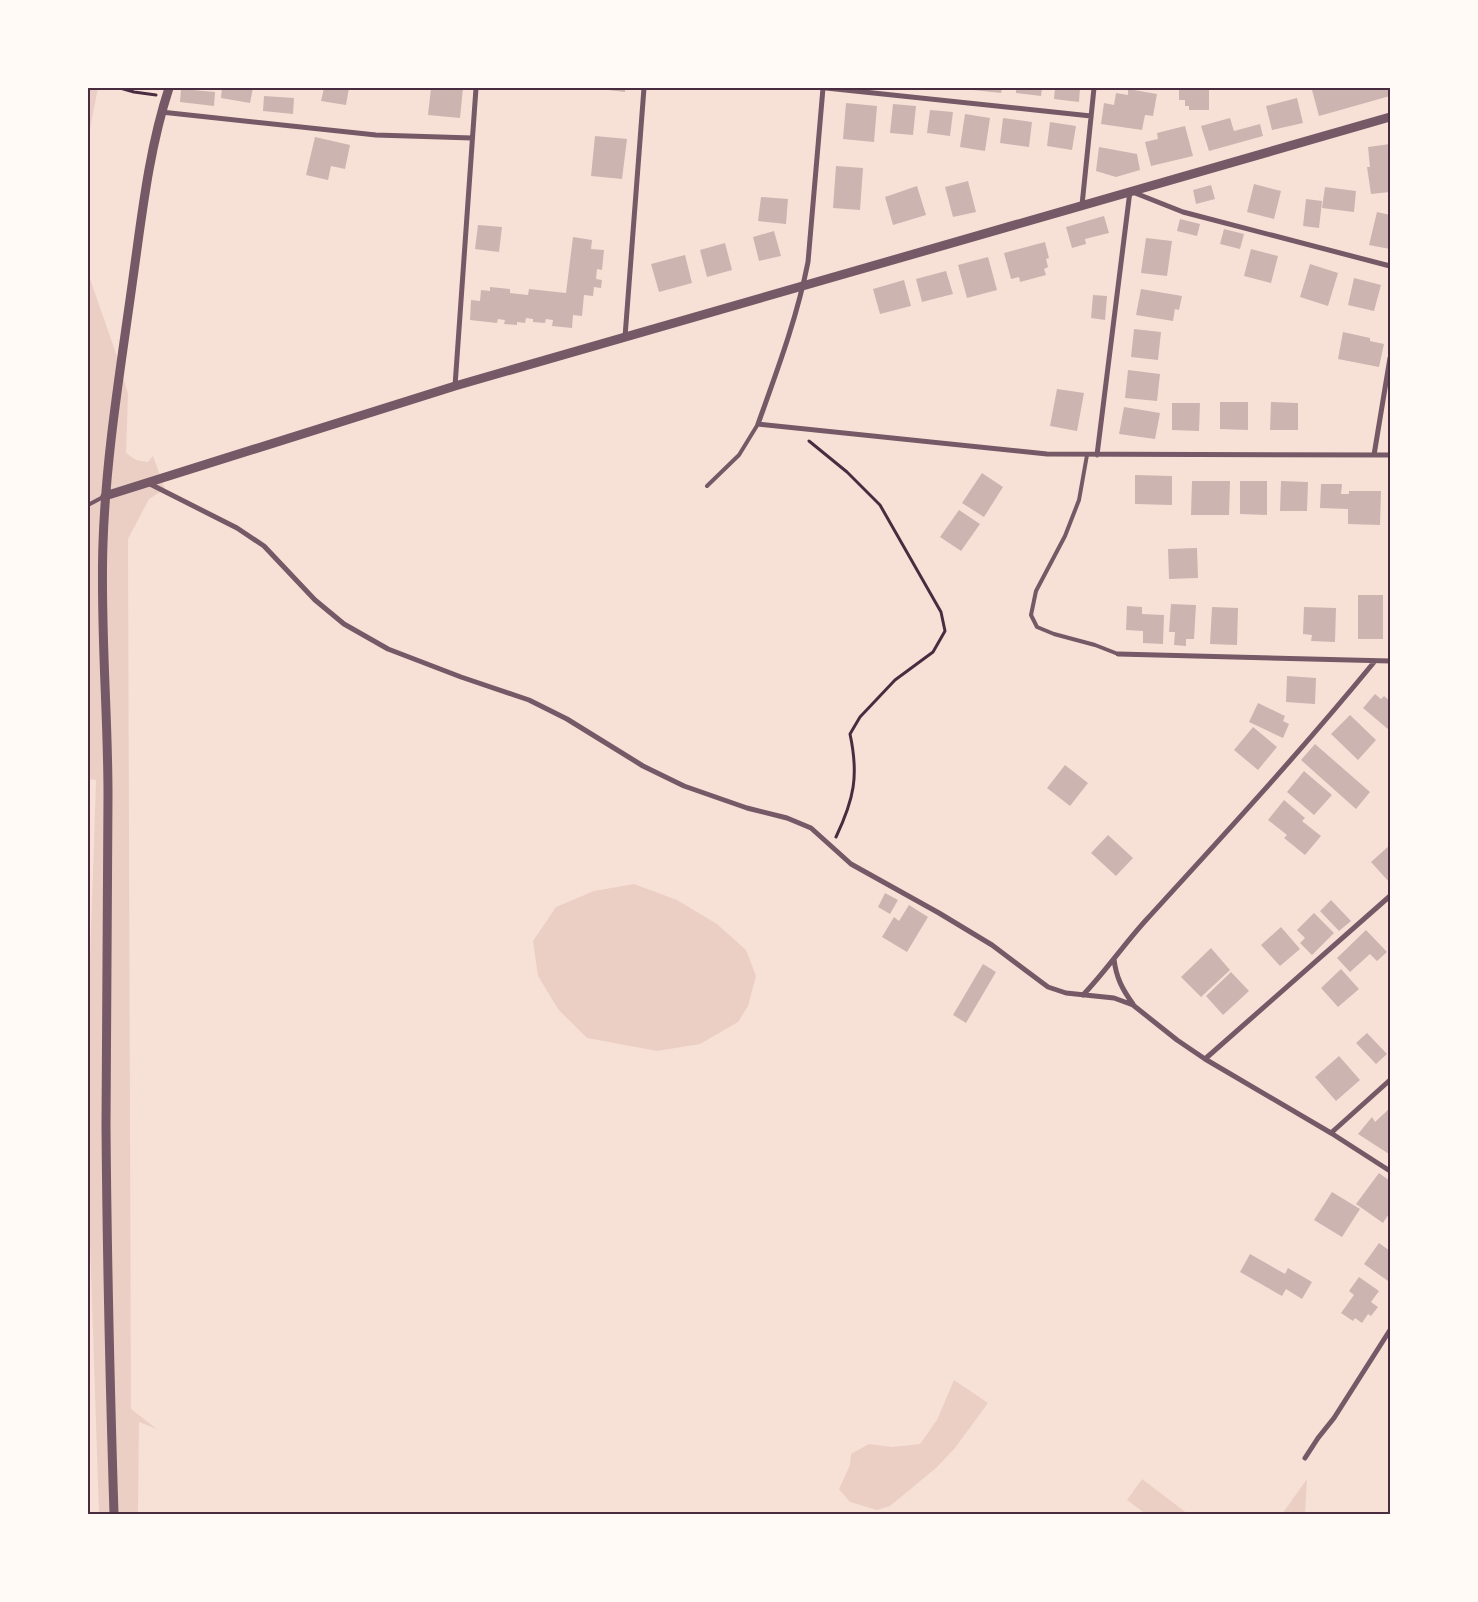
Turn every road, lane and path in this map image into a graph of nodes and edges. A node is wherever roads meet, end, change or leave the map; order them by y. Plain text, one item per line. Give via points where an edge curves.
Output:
1 (120, 88) edge
2 (476, 88) edge
3 (644, 88) edge
4 (824, 88) edge
5 (1094, 88) edge
6 (168, 92) edge
7 (161, 112) junction
8 (1091, 116) junction
9 (1390, 117) edge
10 (472, 138) junction
11 (1130, 191) junction
12 (1082, 205) junction
13 (1390, 266) edge
14 (804, 285) junction
15 (625, 337) junction
16 (1390, 358) edge
17 (455, 386) junction
18 (758, 424) junction
19 (793, 428) junction
20 (1087, 455) junction
21 (1097, 455) junction
22 (1374, 455) junction
23 (1390, 455) edge
24 (147, 482) junction
25 (708, 486) dead end
26 (105, 496) junction
27 (88, 505) edge
28 (1118, 654) joint
29 (1375, 661) junction
30 (1390, 661) edge
31 (831, 847) junction
32 (1390, 896) edge
33 (1114, 959) junction
34 (1083, 995) junction
35 (1133, 1005) junction
36 (1206, 1059) junction
37 (1390, 1080) edge
38 (1331, 1133) junction
39 (1390, 1171) edge
40 (1390, 1330) edge
41 (1305, 1458) dead end
42 (114, 1514) edge

1 - 6 path via 134,92
2 - 10 street
3 - 15 street
4 - 8 street
4 - 14 street
5 - 8 street
6 - 7 street
7 - 10 street via 376,135
7 - 26 street via 142,208
8 - 12 street
9 - 11 street
10 - 17 street
11 - 12 street
11 - 13 street via 1183,212
11 - 21 street
12 - 14 street
14 - 15 street
14 - 18 street
15 - 17 street
16 - 22 street
17 - 24 street
18 - 19 street
18 - 25 lane via 739,455
19 - 20 street
19 - 31 path via 847,472 880,505 941,612 945,631 933,652 895,680 860,717 850,734 855,756 854,786 847,814
20 - 21 street
20 - 28 lane via 1079,500 1065,536 1036,592 1031,615 1037,627
21 - 22 street
22 - 23 street
24 - 26 street
24 - 31 street via 237,528 264,546 315,600 344,624 388,649 529,700 684,786 787,818 811,828
26 - 27 lane
26 - 42 street via 102,593 108,766 106,1124
28 - 29 street
29 - 30 street
29 - 33 street
31 - 34 street via 851,864 992,945 1048,987
32 - 36 street
33 - 34 street
33 - 35 street via 1121,988
34 - 35 street via 1114,998
35 - 36 street
36 - 38 street
37 - 38 street
38 - 39 street
40 - 41 street

